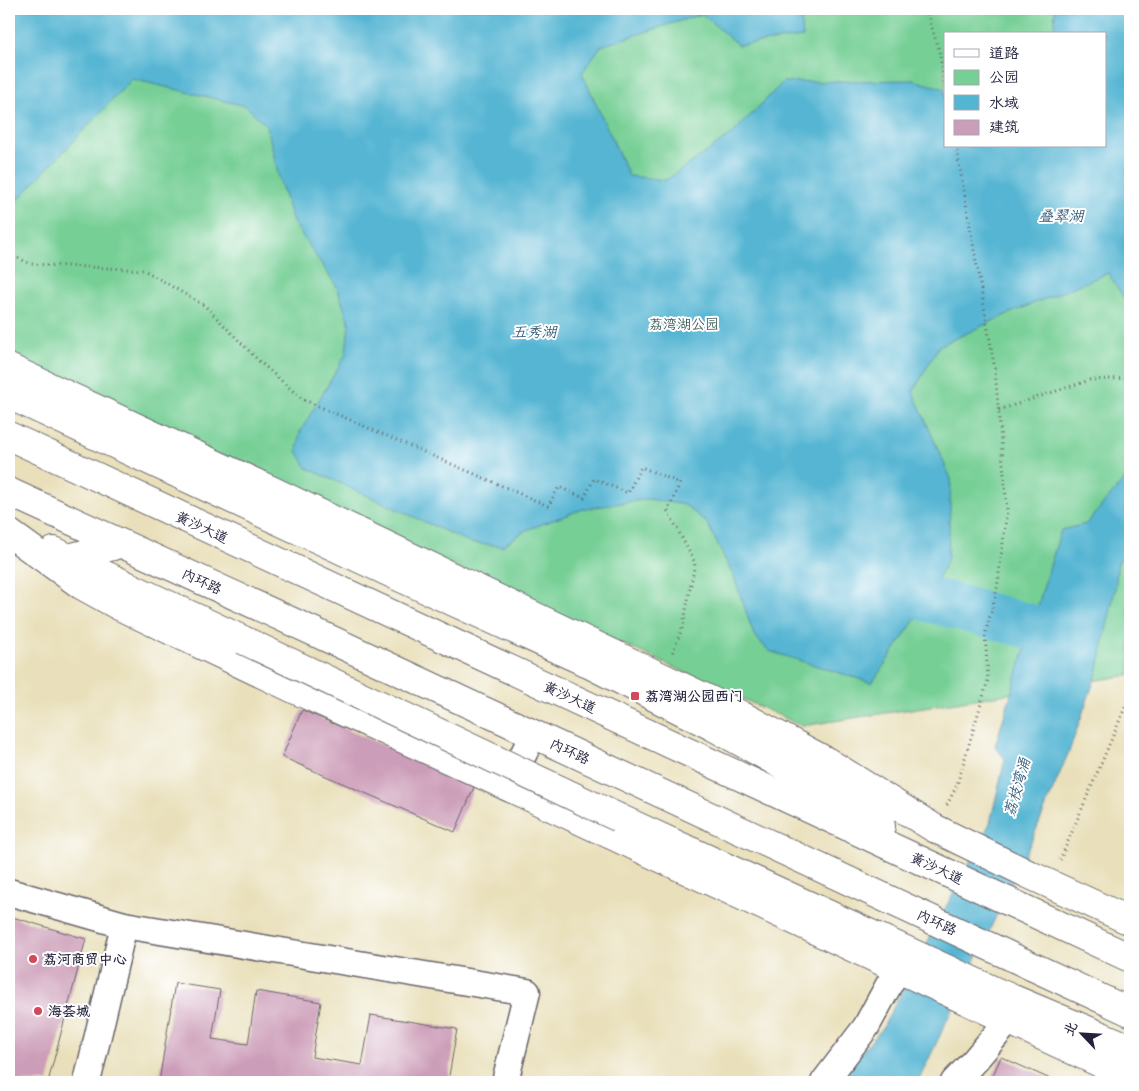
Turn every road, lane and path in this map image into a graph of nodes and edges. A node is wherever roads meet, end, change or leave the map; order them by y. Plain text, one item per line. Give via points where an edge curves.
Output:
1 (861, 9) edge
2 (870, 9) edge
3 (926, 9) edge
4 (944, 81) edge
5 (956, 148) edge
6 (9, 254) edge
7 (9, 368) edge
8 (1130, 378) edge
9 (9, 395) edge
10 (999, 410) junction
11 (9, 436) edge
12 (9, 442) edge
13 (9, 492) edge
14 (9, 497) edge
15 (9, 532) edge
16 (113, 546) junction
17 (69, 558) junction
18 (670, 659) dead end
19 (1130, 696) edge
20 (532, 738) junction
21 (507, 787) junction
22 (943, 832) junction
23 (1039, 879) junction
24 (9, 892) edge
25 (1007, 903) junction
26 (1130, 921) edge
27 (124, 925) junction
28 (1094, 942) junction
29 (1130, 949) edge
30 (1130, 960) edge
31 (900, 969) junction
32 (1130, 1012) edge
33 (1130, 1016) edge
34 (1004, 1017) junction
35 (1130, 1048) edge
36 (1130, 1077) edge
37 (87, 1082) edge
38 (505, 1082) edge
39 (824, 1082) edge
40 (954, 1082) edge

1 - 2 path
3 - 4 path via 939,50
5 - 10 path, bridge
6 - 18 path via 31,264 144,270 205,306 302,399 548,506 559,487 584,498 594,479 628,493 641,467 680,483 668,512 696,563 683,626
7 - 22 main road via 739,714 826,761
8 - 10 path via 1090,380
9 - 25 main road via 579,659 712,726
10 - 22 path via 1007,510 997,589 985,635 988,680
11 - 25 main road, 黄沙大道
12 - 25 main road
13 - 32 main road, 内环路
14 - 16 main road
15 - 17 main road
15 - 21 main road via 81,585 117,605
16 - 17 main road
16 - 20 main road
17 - 35 main road, bridge via 619,818 1000,993
19 - 23 path
20 - 21 street
20 - 33 main road
21 - 31 main road
22 - 23 main road
23 - 26 main road
24 - 27 street
25 - 28 main road, 黄沙大道
25 - 30 main road
27 - 37 street
27 - 38 street via 527,992
28 - 29 main road
28 - 30 main road, 黄沙大道
31 - 34 main road
31 - 39 street via 866,1027
34 - 36 main road
34 - 40 street via 975,1060

